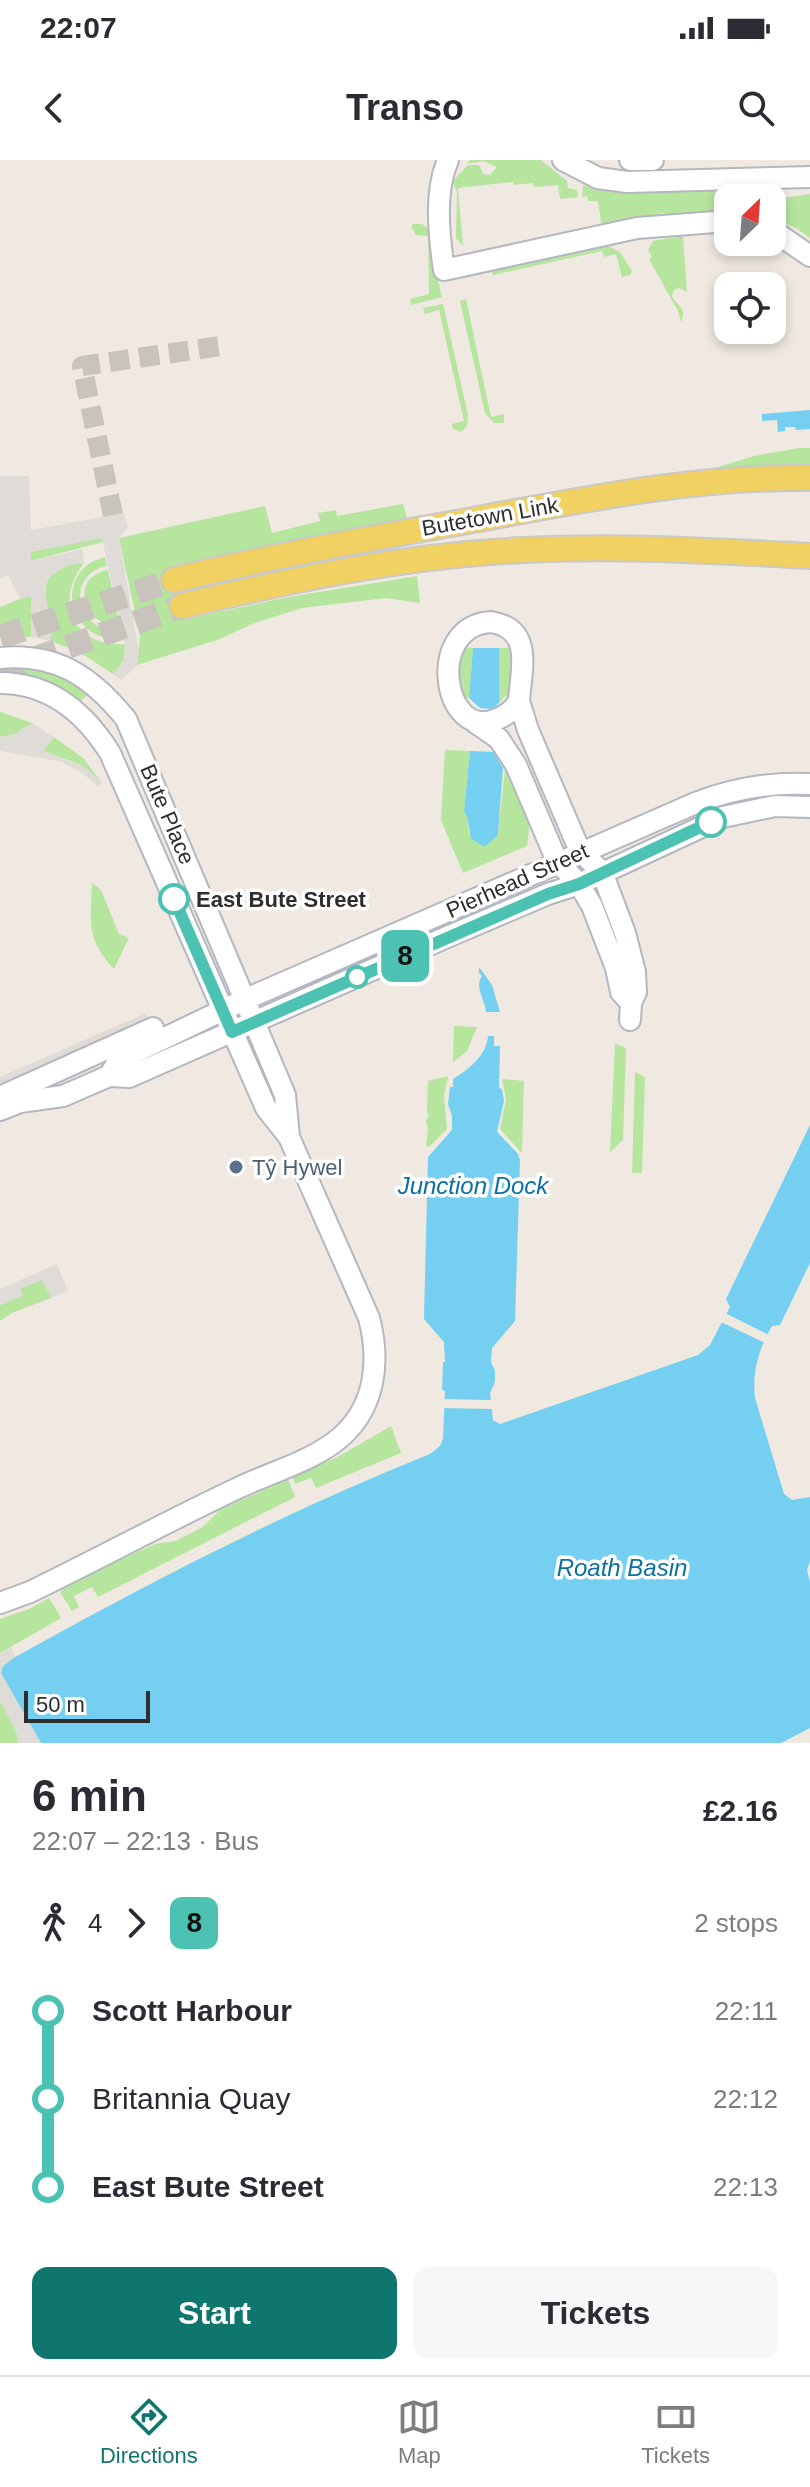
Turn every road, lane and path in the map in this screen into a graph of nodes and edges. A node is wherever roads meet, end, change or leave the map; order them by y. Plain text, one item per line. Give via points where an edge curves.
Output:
1 (448, 160) edge
2 (563, 160) edge
3 (630, 160) edge
4 (653, 160) edge
5 (810, 177) edge
6 (714, 222) edge
7 (786, 240) edge
8 (810, 256) edge
9 (810, 478) edge
10 (810, 556) edge
11 (174, 580) tunnel mouth
12 (182, 606) tunnel mouth
13 (0, 658) edge
14 (0, 683) edge
15 (519, 701) junction
16 (476, 723) junction
17 (810, 784) edge
18 (810, 807) edge
19 (580, 851) junction
20 (557, 861) junction
21 (602, 872) junction
22 (579, 884) junction
23 (246, 999) junction
24 (222, 1011) junction
25 (256, 1023) junction
26 (153, 1028) dead end
27 (232, 1032) junction
28 (109, 1076) junction
29 (0, 1097) edge
30 (0, 1110) edge
31 (289, 1137) junction
32 (0, 1603) edge

1 - 6 street via 441,190 444,270 637,228
2 - 5 street via 598,178 627,182
3 - 4 street
7 - 8 street
9 - 11 main road, Butetown Link via 596,498 314,548
10 - 12 main road, Butetown Link via 610,548 505,551 351,569
13 - 23 street, Bute Place via 70,669 106,694 126,719
14 - 24 street, Bute Place via 54,696 74,708 100,738
15 - 16 street via 505,716
15 - 16 street via 522,645 503,624 473,625 453,646 449,692
15 - 19 street
16 - 20 street via 505,746
17 - 19 street, Pierhead Street via 728,791
18 - 21 street, Pierhead Street via 775,806 723,817
19 - 20 street, Pierhead Street
19 - 21 street
20 - 22 street
20 - 23 street, Pierhead Street
21 - 22 street, Pierhead Street
21 - 22 street via 632,954 636,992 630,1011 600,924
22 - 25 street, Pierhead Street
23 - 24 street, Pierhead Street
23 - 25 street, Bute Place
24 - 27 street, Bute Place
24 - 28 street, Pierhead Street via 119,1060
25 - 27 street, Pierhead Street
25 - 31 street, Bute Place via 285,1095
26 - 29 street
27 - 28 street, Pierhead Street via 129,1077
27 - 31 street, Bute Place via 266,1108
28 - 30 street, Pierhead Street via 63,1096
31 - 32 street, Bute Place via 369,1318 376,1346 373,1385 359,1416 324,1449

